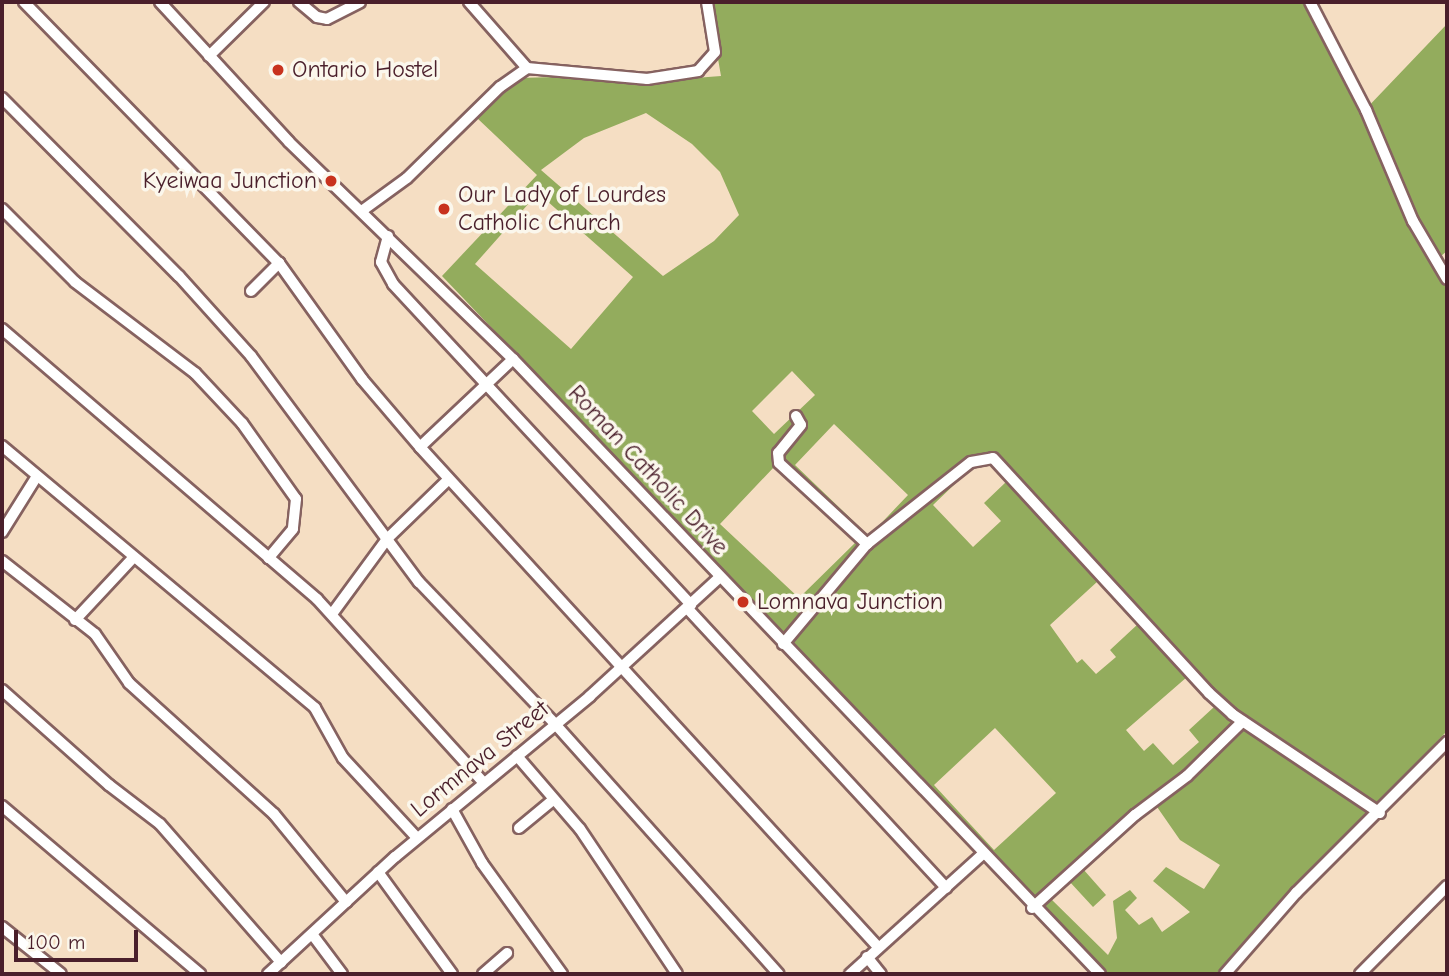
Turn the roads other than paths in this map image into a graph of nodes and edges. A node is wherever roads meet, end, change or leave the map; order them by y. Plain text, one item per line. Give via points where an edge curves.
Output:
1 (24, 2) edge
2 (160, 2) edge
3 (264, 2) edge
4 (299, 2) edge
5 (360, 2) edge
6 (468, 2) edge
7 (707, 2) edge
8 (1310, 2) edge
9 (209, 56) junction
10 (527, 68) junction
11 (2, 98) edge
12 (2, 209) edge
13 (363, 210) junction
14 (388, 236) junction
15 (279, 263) junction
16 (1447, 279) edge
17 (251, 291) dead end
18 (2, 329) edge
19 (513, 359) junction
20 (487, 383) junction
21 (796, 416) dead end
22 (2, 446) edge
23 (419, 447) junction
24 (37, 476) junction
25 (449, 479) junction
26 (2, 532) edge
27 (387, 539) junction
28 (866, 544) junction
29 (134, 558) junction
30 (269, 558) junction
31 (2, 561) edge
32 (720, 577) junction
33 (690, 607) junction
34 (332, 614) junction
35 (75, 620) junction
36 (783, 644) junction
37 (624, 667) junction
38 (2, 690) edge
39 (1243, 721) junction
40 (555, 725) junction
41 (1447, 741) edge
42 (517, 756) junction
43 (484, 783) junction
44 (554, 799) junction
45 (2, 806) edge
46 (452, 810) junction
47 (1380, 813) junction
48 (519, 828) dead end
49 (417, 838) junction
50 (983, 854) junction
51 (378, 872) junction
52 (1447, 886) edge
53 (946, 888) junction
54 (346, 902) junction
55 (1032, 908) junction
56 (2, 927) edge
57 (312, 934) junction
58 (878, 947) junction
59 (507, 953) dead end
60 (867, 957) junction
61 (281, 961) junction
62 (61, 974) edge
63 (201, 974) edge
64 (268, 974) edge
65 (342, 974) edge
66 (452, 974) edge
67 (482, 974) edge
68 (562, 974) edge
69 (677, 974) edge
70 (779, 974) edge
71 (850, 974) edge
72 (881, 974) edge
73 (1100, 974) edge
74 (1225, 974) edge
75 (1360, 974) edge

1 - 15 street
2 - 9 street, Roman Catholic Drive
3 - 9 street
4 - 5 street via 327,19
6 - 10 street
7 - 10 street via 715,52 698,71 647,79
8 - 16 street via 1366,110 1413,220
9 - 13 street, Roman Catholic Drive via 289,142
10 - 13 street via 499,87 407,178
11 - 27 street via 179,276 251,356
12 - 30 street via 75,282 195,373 242,422 296,499 293,529
13 - 14 street, Roman Catholic Drive
14 - 19 street, Roman Catholic Drive
14 - 20 street via 383,270
15 - 17 street
15 - 23 street via 362,379
18 - 30 street
19 - 20 street
19 - 32 street, Roman Catholic Drive
20 - 23 street
20 - 33 street
21 - 28 street via 801,425 778,453 779,463
22 - 24 street
23 - 25 street
24 - 26 street
24 - 29 street
25 - 27 street
25 - 37 street
27 - 34 street
27 - 40 street via 419,582
28 - 36 street
28 - 39 street via 971,462 993,458 1209,693
29 - 35 street
29 - 49 street via 315,708 343,758
30 - 34 street
31 - 35 street
32 - 33 street, Lormnava Street
32 - 36 street, Roman Catholic Drive
33 - 37 street, Lormnava Street
33 - 53 street
34 - 43 street
35 - 54 street via 103,643 130,683 274,814
36 - 50 street, Roman Catholic Drive
37 - 40 street, Lormnava Street
37 - 58 street
38 - 61 street via 160,824
39 - 47 street
39 - 55 street
40 - 42 street, Lormnava Street
40 - 70 street
41 - 47 street
42 - 43 street, Lormnava Street
42 - 44 street
43 - 46 street, Lormnava Street
44 - 48 street
44 - 69 street via 628,896
45 - 63 street
46 - 49 street, Lormnava Street
46 - 68 street via 497,885
47 - 74 street via 1296,893
49 - 51 street, Lormnava Street
50 - 53 street
50 - 55 street, Roman Catholic Drive
51 - 54 street, Lormnava Street
51 - 66 street
52 - 75 street
53 - 58 street
54 - 57 street, Lormnava Street
55 - 73 street, Roman Catholic Drive
56 - 62 street
57 - 61 street, Lormnava Street
57 - 65 street
58 - 60 street
59 - 67 street
60 - 71 street
60 - 72 street
61 - 64 street, Lormnava Street

